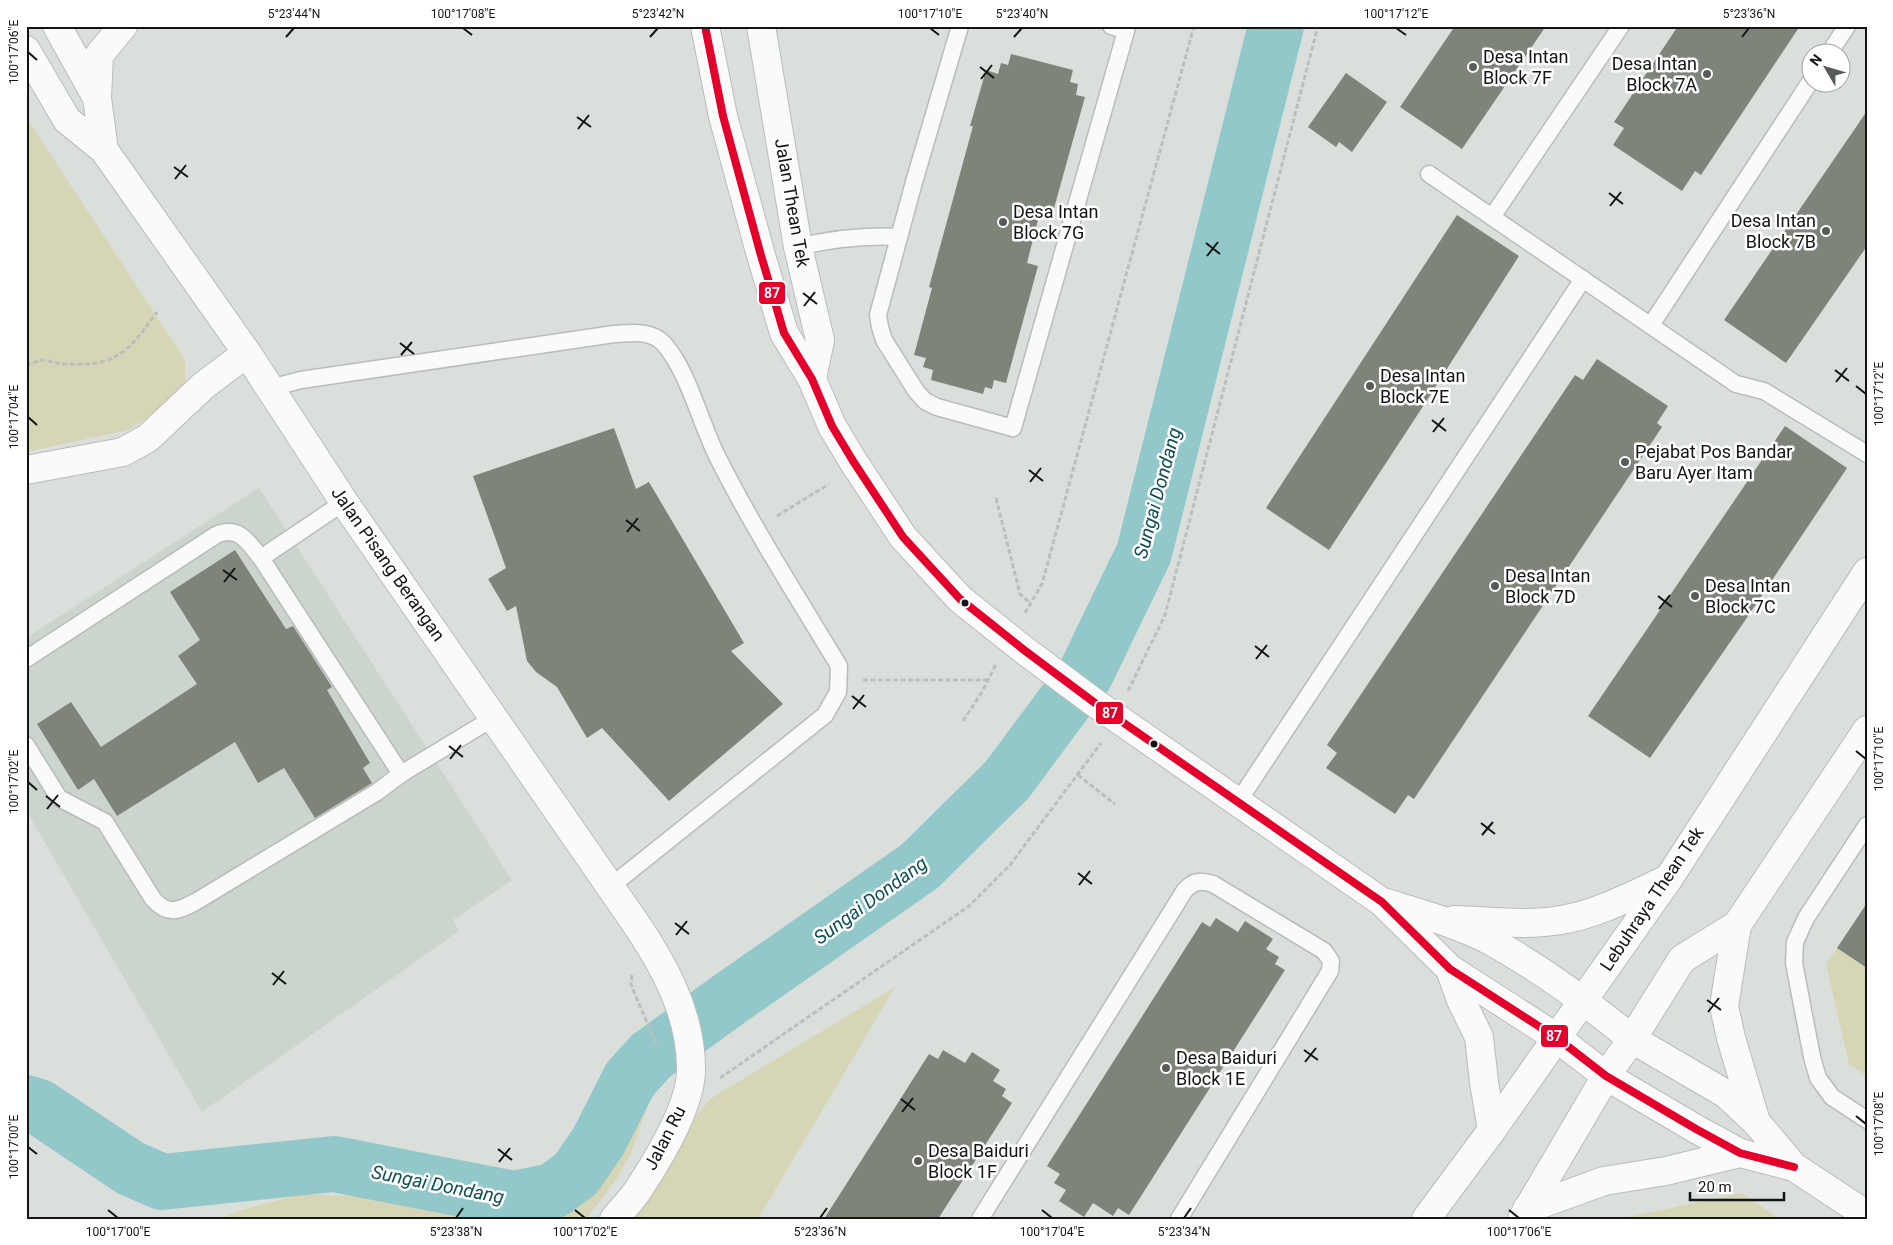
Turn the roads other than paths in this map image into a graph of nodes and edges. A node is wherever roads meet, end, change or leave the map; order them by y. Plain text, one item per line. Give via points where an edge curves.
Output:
1 (57, 26) edge
2 (123, 26) edge
3 (705, 26) edge
4 (761, 26) edge
5 (960, 26) edge
6 (1111, 26) edge
7 (1621, 26) edge
8 (1847, 26) edge
9 (1837, 42) edge
10 (26, 50) edge
11 (1803, 92) edge
12 (97, 98) junction
13 (104, 150) junction
14 (1429, 174) dead end
15 (1492, 217) junction
16 (899, 237) junction
17 (798, 247) junction
18 (1583, 279) junction
19 (1651, 326) junction
20 (247, 352) junction
21 (812, 379) junction
22 (270, 388) junction
23 (1867, 454) edge
24 (26, 470) edge
25 (344, 502) junction
26 (261, 558) junction
27 (1867, 572) edge
28 (26, 659) edge
29 (495, 717) junction
30 (1867, 730) edge
31 (26, 744) edge
32 (401, 774) junction
33 (1238, 802) junction
34 (1867, 825) edge
35 (1670, 878) junction
36 (610, 887) junction
37 (1382, 902) junction
38 (1440, 919) junction
39 (1737, 925) junction
40 (1450, 969) junction
41 (669, 978) joint
42 (1583, 999) junction
43 (1557, 1038) junction
44 (1632, 1039) junction
45 (1606, 1076) junction
46 (1867, 1120) edge
47 (1756, 1122) junction
48 (1492, 1130) junction
49 (1740, 1153) junction
50 (1794, 1167) junction
51 (1524, 1214) edge
52 (1867, 1215) edge
53 (614, 1219) edge
54 (980, 1219) edge
55 (1179, 1219) edge
56 (1426, 1219) edge

1 - 12 main road, Jalan Pisang Berangan
2 - 12 main road via 99,55
3 - 21 main road via 723,116 784,334
4 - 17 main road, Jalan Thean Tek
5 - 16 lane
6 - 16 lane via 1126,31 1014,428 937,407 926,401 916,391 884,340 878,315
7 - 15 lane
8 - 9 lane
10 - 13 main road, Jalan Pisang Berangan via 68,120
11 - 19 lane
12 - 13 main road, Jalan Pisang Berangan
13 - 20 main road, Jalan Pisang Berangan
14 - 15 lane
15 - 18 lane
16 - 17 lane via 824,240
17 - 21 main road, Jalan Thean Tek via 820,340
18 - 19 lane
18 - 33 lane
19 - 23 lane via 1736,384 1764,391
20 - 22 main road, Jalan Pisang Berangan
20 - 24 main road via 203,386 148,438 122,452
21 - 33 main road via 832,426 903,537 960,599 1095,703
22 - 25 main road, Jalan Pisang Berangan
22 - 36 lane via 301,380 642,332 663,342 677,362 718,458 743,505 839,666 838,692 825,715
25 - 26 lane
25 - 29 main road, Jalan Pisang Berangan
26 - 28 lane via 240,534 224,531
26 - 32 lane
27 - 35 main road, Lebuhraya Thean Tek
29 - 32 lane
29 - 36 main road, Jalan Pisang Berangan
30 - 39 main road
31 - 32 lane via 58,798 104,822 153,899 167,910 197,901 377,792
33 - 37 main road
34 - 46 lane via 1806,918 1795,942 1794,963 1818,1078 1832,1097
35 - 38 main road via 1606,907 1562,920
35 - 42 main road, Lebuhraya Thean Tek
36 - 41 main road, Jalan Pisang Berangan
37 - 38 main road
37 - 40 main road
38 - 42 main road via 1490,941
39 - 44 main road via 1682,960
39 - 47 main road via 1724,1006
40 - 43 main road
40 - 48 main road via 1479,1037
41 - 53 main road, Jalan Ru via 689,1047 689,1086 682,1110 664,1146 638,1191
42 - 43 main road, Lebuhraya Thean Tek
42 - 44 main road
43 - 45 main road
43 - 48 main road, Lebuhraya Thean Tek
44 - 45 main road
44 - 47 main road via 1726,1094
45 - 49 main road
45 - 51 main road
47 - 50 main road
48 - 56 main road, Lebuhraya Thean Tek
49 - 50 main road
49 - 51 main road via 1666,1171 1604,1181
50 - 52 main road
54 - 55 lane via 1185,890 1202,880 1324,951 1331,961 1330,971

